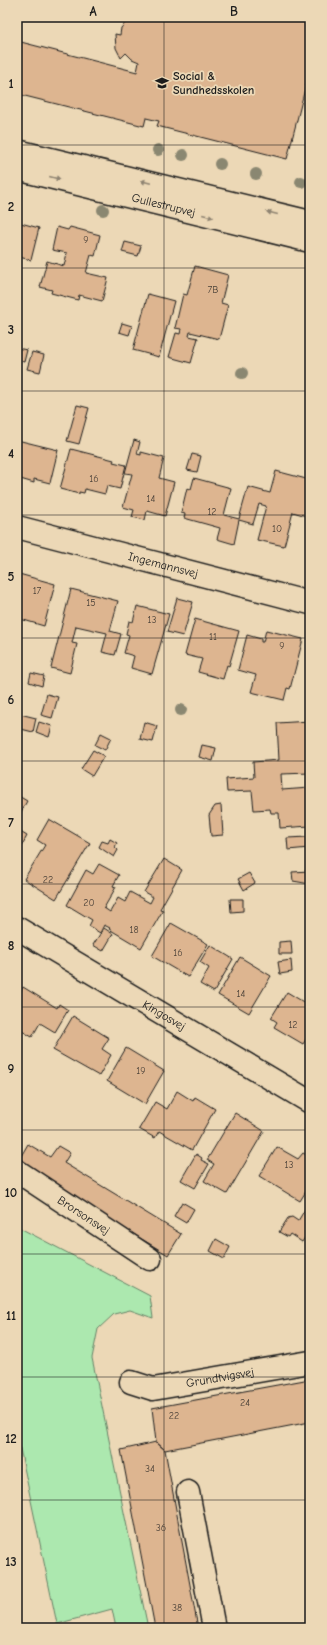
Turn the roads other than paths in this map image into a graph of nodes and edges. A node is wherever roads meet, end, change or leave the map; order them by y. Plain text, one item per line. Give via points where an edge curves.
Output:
1 (17, 151) edge
2 (17, 168) edge
3 (310, 222) edge
4 (310, 241) edge
5 (17, 527) edge
6 (310, 603) edge
7 (17, 928) edge
8 (310, 1102) edge
9 (17, 1171) edge
10 (150, 1259) dead end
11 (310, 1362) edge
12 (131, 1382) dead end
13 (188, 1492) dead end
14 (214, 1628) edge

3 -> 1 street, Gullestrupvej
2 -> 4 street, Gullestrupvej
5 - 6 street, Ingemannsvej
7 - 8 street, Kingosvej
9 - 10 street, Brorsonsvej
11 - 12 street, Grundtvigsvej via 153,1389
13 - 14 street

